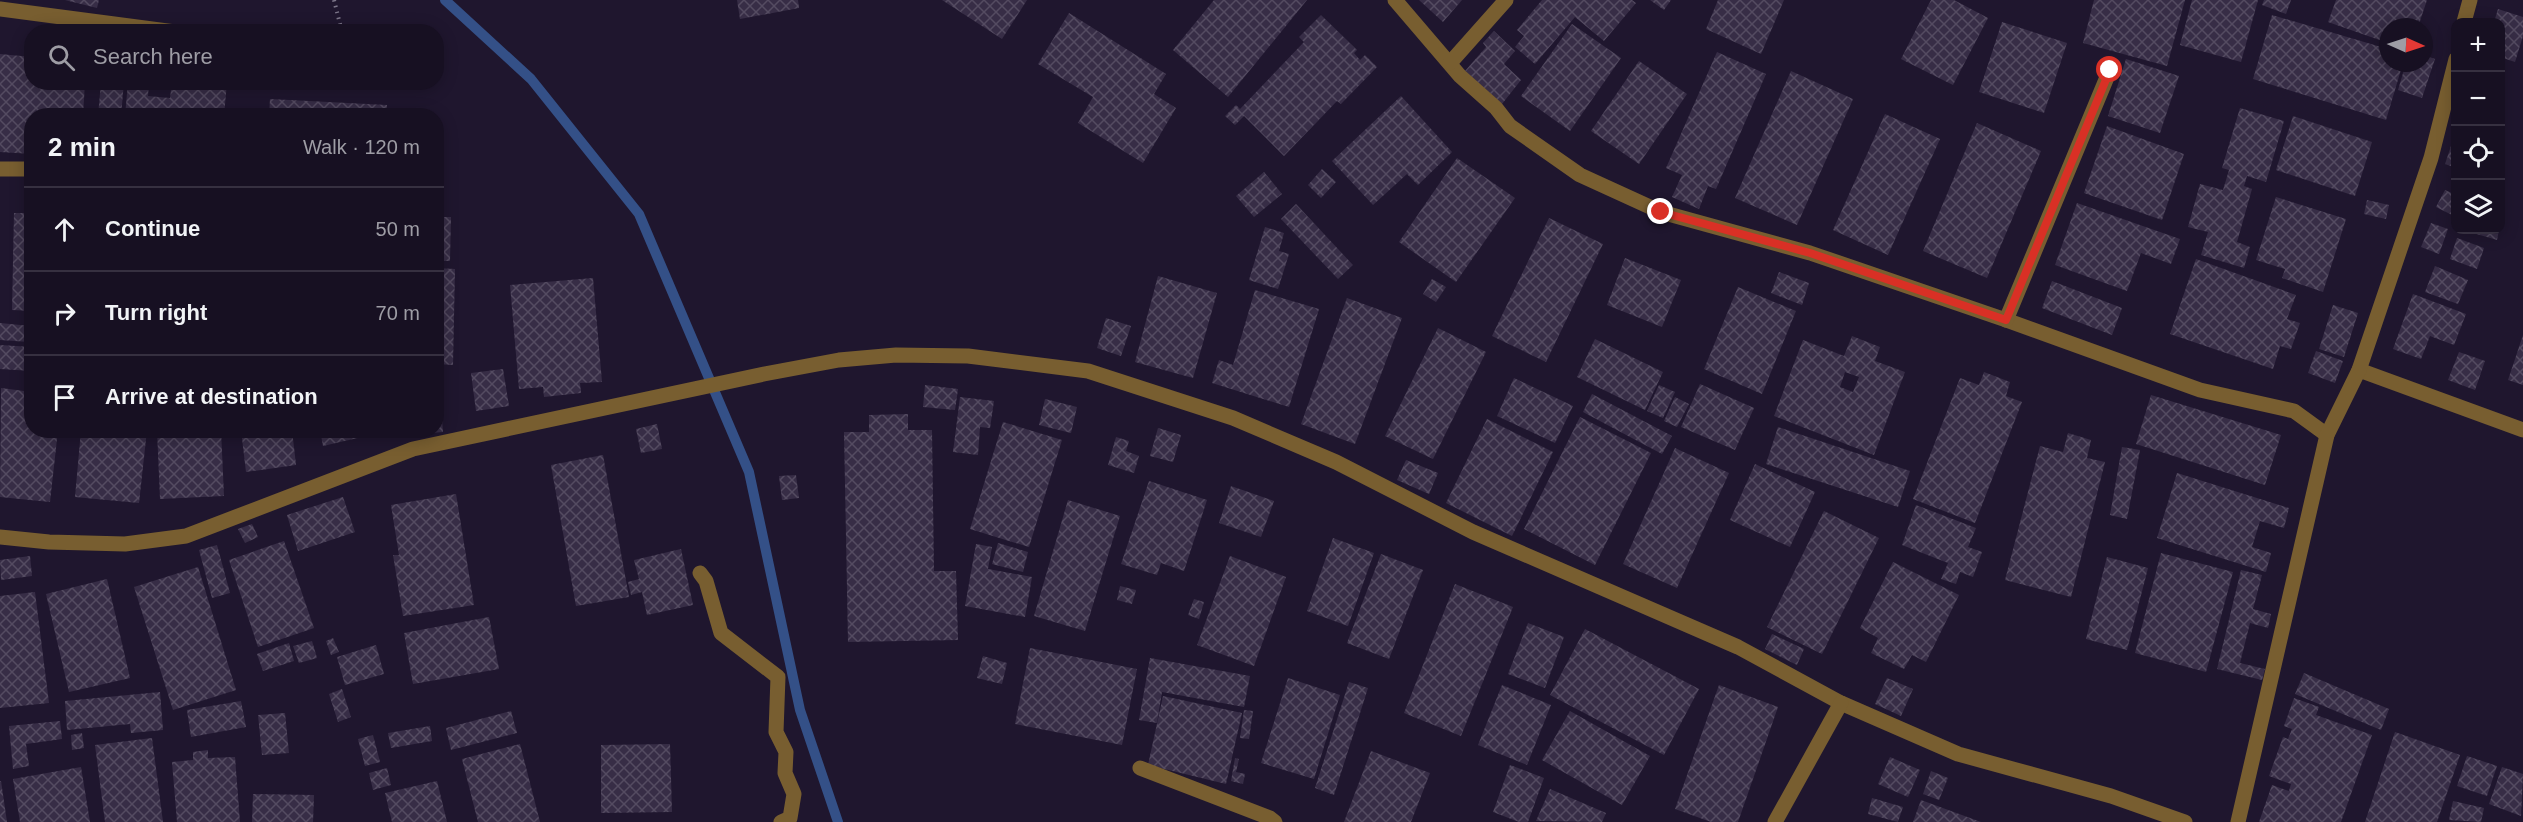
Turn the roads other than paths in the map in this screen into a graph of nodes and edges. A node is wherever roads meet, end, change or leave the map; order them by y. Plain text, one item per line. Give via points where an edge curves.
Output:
1 (1395, 0) edge
2 (1506, 0) edge
3 (2470, 0) edge
4 (0, 9) edge
5 (2465, 18) edge
6 (114, 24) edge
7 (1450, 63) junction
8 (2110, 70) dead end
9 (2453, 72) edge
10 (0, 169) edge
11 (24, 169) edge
12 (2006, 320) junction
13 (2359, 370) junction
14 (2523, 430) edge
15 (2327, 435) junction
16 (0, 537) edge
17 (700, 573) dead end
18 (1841, 703) junction
19 (1140, 768) dead end
20 (781, 822) edge
21 (1275, 822) edge
22 (1775, 822) edge
23 (2185, 822) edge
24 (2238, 822) edge

1 - 7 street
2 - 7 street
3 - 5 street
4 - 6 street
7 - 12 street via 1510,126 1580,175 1661,212 1810,253
8 - 12 street
9 - 13 street via 2431,158
10 - 11 street
12 - 15 street via 2200,390 2294,411
13 - 14 street
13 - 15 street
15 - 24 street
16 - 18 street via 125,544 186,536 413,449 839,360 896,355 968,356 1088,371 1233,418 1336,462 1473,532 1737,648
17 - 20 street via 706,581 721,633 778,677 776,732 786,752 785,773 794,794 790,818
18 - 22 street
18 - 23 street via 1958,754 2111,796
19 - 21 street

